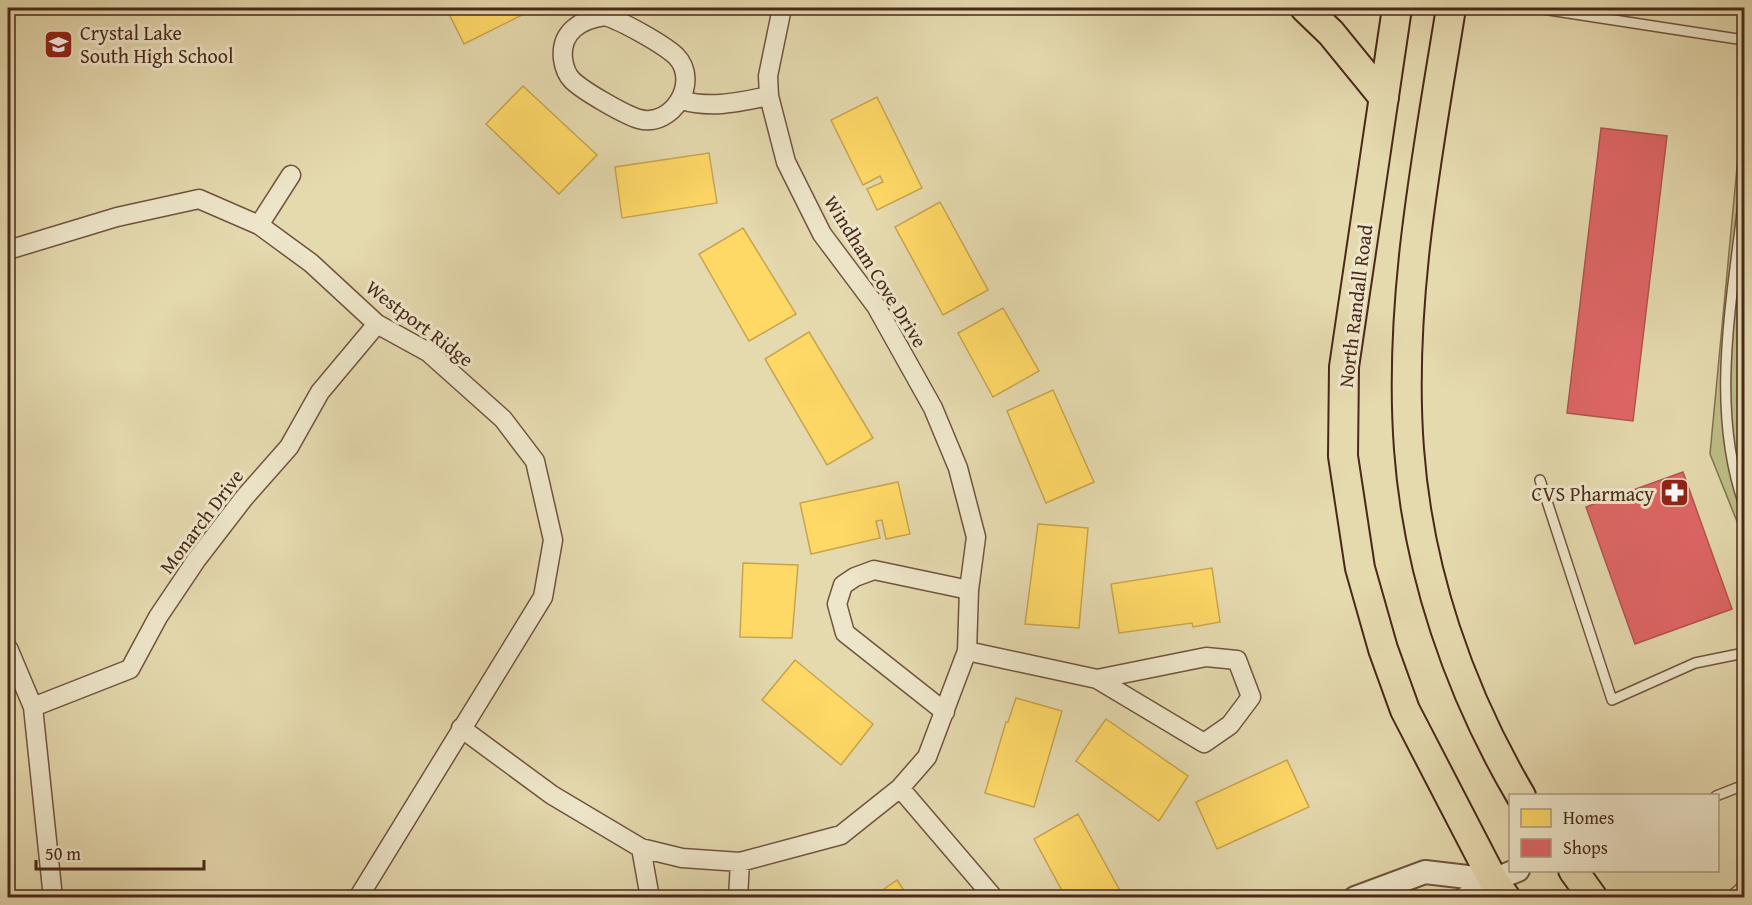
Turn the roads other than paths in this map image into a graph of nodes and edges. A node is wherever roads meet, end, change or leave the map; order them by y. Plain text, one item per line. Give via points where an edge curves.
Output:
1 (782, 8) edge
2 (1305, 8) edge
3 (1397, 8) edge
4 (1451, 8) edge
5 (1536, 8) edge
6 (1744, 40) edge
7 (769, 96) junction
8 (1384, 98) junction
9 (681, 99) junction
10 (291, 175) dead end
11 (1744, 195) edge
12 (259, 225) junction
13 (8, 250) edge
14 (377, 324) junction
15 (1540, 480) dead end
16 (1744, 505) edge
17 (969, 591) junction
18 (8, 648) edge
19 (967, 651) junction
20 (1744, 653) edge
21 (1097, 679) junction
22 (33, 707) junction
23 (945, 712) junction
24 (461, 728) junction
25 (1744, 785) edge
26 (900, 789) junction
27 (1520, 794) edge
28 (1719, 794) edge
29 (641, 848) junction
30 (740, 862) junction
31 (1574, 872) edge
32 (1506, 882) edge
33 (1744, 885) edge
34 (53, 897) edge
35 (358, 897) edge
36 (651, 897) edge
37 (738, 897) edge
38 (994, 897) edge
39 (1355, 897) edge
40 (1466, 897) edge
41 (1593, 897) edge
42 (1729, 897) edge

1 - 7 street, Windham Cove Drive via 768,76
2 - 8 main road via 1331,33
3 - 8 main road, North Randall Road
4 - 27 main road via 1410,303 1409,450 1426,563 1447,633 1482,726
5 - 6 lane
7 - 9 street via 724,105 699,105
7 - 17 street, Windham Cove Drive via 786,162 822,234 876,306 933,408 958,468 976,537
8 - 32 main road, North Randall Road via 1344,367 1343,456 1360,568 1405,710
9 - 9 street via 684,70 676,56 619,20 605,16 590,18 576,25 567,37 562,52 572,80 629,116 643,120 658,118 672,111
10 - 12 street
11 - 16 lane via 1727,342 1726,414 1733,473
12 - 13 street, Westport Ridge via 199,199 117,217
12 - 14 street, Westport Ridge via 311,262
14 - 22 street, Monarch Drive via 320,392 289,447 197,559 158,617 130,669
14 - 24 street, Westport Ridge via 428,352 503,419 535,461 554,540 543,597
15 - 20 lane via 1612,700 1695,663
17 - 19 street, Windham Cove Drive
17 - 23 street via 874,570 843,585 837,604 844,633
18 - 22 street
19 - 21 street
19 - 23 street, Windham Cove Drive
21 - 21 street via 1204,743 1230,725 1251,697 1237,660 1206,657
22 - 34 street
23 - 26 street, Windham Cove Drive via 927,757
24 - 29 street, Windham Cove Drive via 552,795
24 - 35 street, Westport Ridge
25 - 28 lane
26 - 30 street, Windham Cove Drive via 841,835
26 - 38 street
29 - 30 street, Windham Cove Drive via 682,858
29 - 36 street
30 - 37 street
31 - 41 main road
32 - 39 street via 1425,872
32 - 40 street
33 - 42 lane

